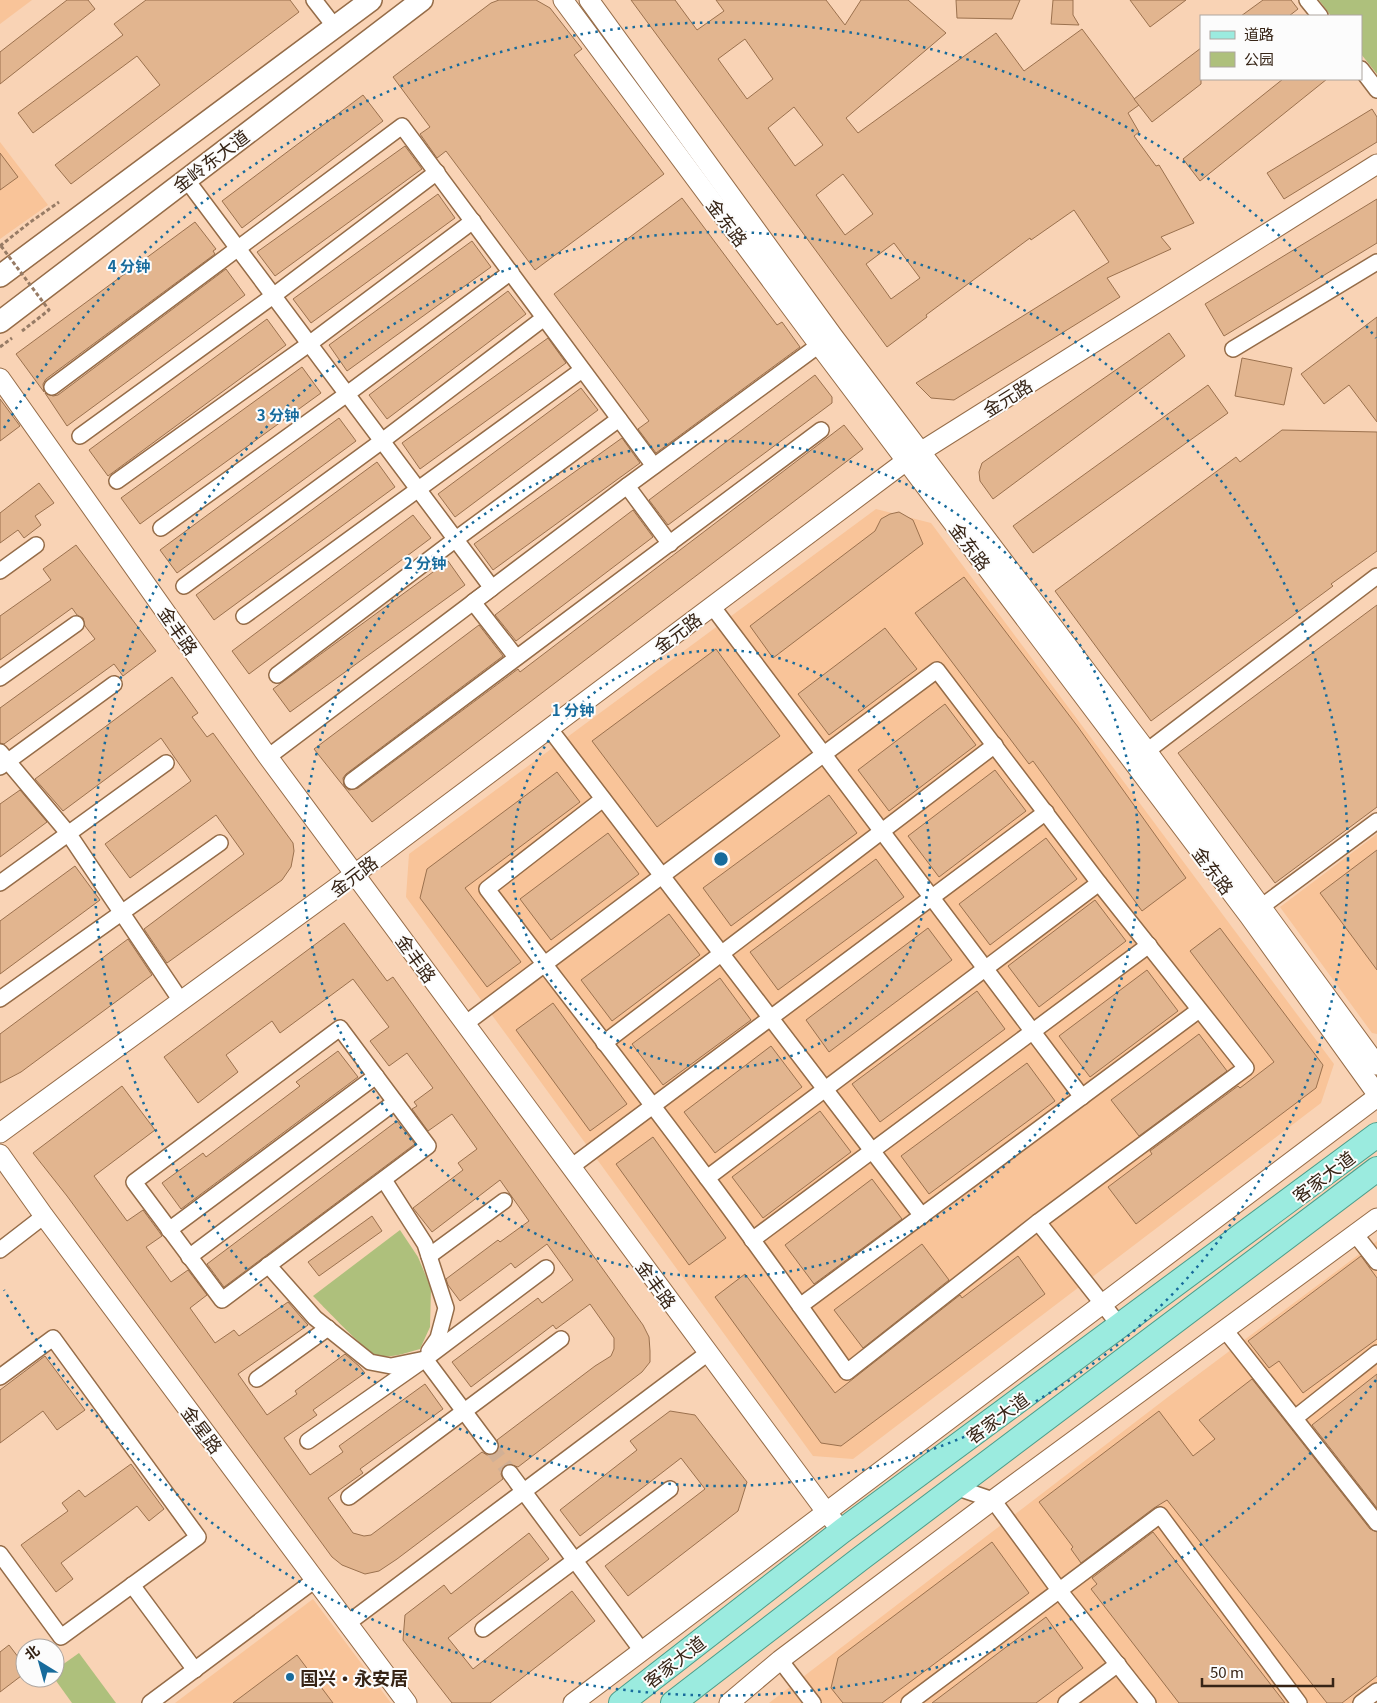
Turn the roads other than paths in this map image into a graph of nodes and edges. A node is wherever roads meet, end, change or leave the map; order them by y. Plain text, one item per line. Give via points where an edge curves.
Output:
1 (314, 0) edge
2 (371, 0) edge
3 (422, 0) edge
4 (563, 0) edge
5 (589, 0) edge
6 (1307, 0) edge
7 (1319, 15) edge
8 (334, 27) junction
9 (1362, 70) edge
10 (1377, 90) edge
11 (1377, 164) edge
12 (437, 172) junction
13 (186, 179) junction
14 (473, 221) junction
15 (237, 248) junction
16 (1377, 262) edge
17 (510, 272) junction
18 (0, 276) edge
19 (273, 296) junction
20 (544, 318) junction
21 (0, 322) edge
22 (310, 344) junction
23 (819, 345) junction
24 (1233, 349) dead end
25 (582, 370) junction
26 (0, 378) edge
27 (52, 387) dead end
28 (347, 394) junction
29 (619, 419) junction
30 (821, 430) dead end
31 (80, 436) dead end
32 (382, 441) junction
33 (914, 456) junction
34 (654, 466) junction
35 (117, 482) dead end
36 (627, 486) junction
37 (418, 489) junction
38 (161, 528) dead end
39 (456, 539) junction
40 (670, 544) junction
41 (36, 545) dead end
42 (0, 571) edge
43 (1377, 576) edge
44 (184, 586) dead end
45 (492, 588) junction
46 (473, 602) junction
47 (712, 606) junction
48 (244, 616) dead end
49 (76, 624) dead end
50 (516, 657) junction
51 (277, 675) dead end
52 (0, 678) edge
53 (114, 684) dead end
54 (549, 728) junction
55 (995, 746) junction
56 (1147, 751) junction
57 (824, 754) junction
58 (268, 757) junction
59 (3, 760) edge
60 (166, 763) dead end
61 (352, 782) dead end
62 (603, 799) junction
63 (1046, 812) junction
64 (1377, 821) edge
65 (882, 832) junction
66 (68, 834) junction
67 (220, 843) dead end
68 (355, 874) junction
69 (662, 876) junction
70 (0, 883) edge
71 (1099, 883) junction
72 (932, 898) junction
73 (1261, 907) junction
74 (121, 912) junction
75 (1149, 945) junction
76 (721, 953) junction
77 (544, 964) junction
78 (985, 969) junction
79 (0, 999) edge
80 (181, 1001) junction
81 (1200, 1010) junction
82 (771, 1018) junction
83 (465, 1024) junction
84 (1032, 1032) junction
85 (604, 1043) junction
86 (1377, 1065) edge
87 (376, 1076) junction
88 (825, 1089) junction
89 (1377, 1095) edge
90 (1082, 1098) junction
91 (395, 1102) junction
92 (652, 1107) junction
93 (0, 1133) edge
94 (1377, 1136) edge
95 (872, 1151) junction
96 (0, 1154) edge
97 (571, 1167) junction
98 (1377, 1169) edge
99 (707, 1178) junction
100 (384, 1180) junction
101 (504, 1200) dead end
102 (44, 1216) junction
103 (922, 1216) junction
104 (1377, 1218) edge
105 (1038, 1222) junction
106 (170, 1230) junction
107 (1355, 1234) junction
108 (752, 1240) junction
109 (0, 1250) edge
110 (429, 1256) junction
111 (189, 1257) junction
112 (1377, 1262) edge
113 (268, 1265) junction
114 (546, 1268) dead end
115 (1103, 1304) junction
116 (800, 1306) junction
117 (1120, 1326) junction
118 (328, 1328) junction
119 (1225, 1330) junction
120 (561, 1338) dead end
121 (708, 1353) junction
122 (1377, 1353) edge
123 (425, 1359) junction
124 (0, 1377) edge
125 (257, 1379) dead end
126 (464, 1410) junction
127 (1295, 1418) junction
128 (308, 1441) dead end
129 (490, 1446) tunnel mouth
130 (510, 1473) tunnel mouth
131 (955, 1487) junction
132 (670, 1489) dead end
133 (523, 1492) junction
134 (349, 1498) dead end
135 (993, 1500) junction
136 (827, 1513) junction
137 (1377, 1523) edge
138 (842, 1531) junction
139 (0, 1554) edge
140 (574, 1560) junction
141 (315, 1580) junction
142 (132, 1585) junction
143 (1060, 1590) junction
144 (348, 1623) junction
145 (483, 1629) dead end
146 (642, 1651) junction
147 (780, 1660) junction
148 (1118, 1664) junction
149 (195, 1670) junction
150 (1377, 1691) edge
151 (738, 1700) edge
152 (150, 1703) edge
153 (407, 1703) edge
154 (573, 1703) edge
155 (621, 1703) edge
156 (673, 1703) edge
157 (813, 1703) edge
158 (910, 1703) edge
159 (1066, 1703) edge
160 (1148, 1703) edge
161 (1299, 1703) edge
162 (1361, 1703) edge

1 - 8 street
2 - 8 main road, 金岭东大道
3 - 13 main road, 金岭东大道
4 - 23 street, 金东路
5 - 33 street, 金东路 via 833,336
6 - 7 street
8 - 18 main road, 金岭东大道
9 - 10 street
11 - 33 street, 金元路
12 - 14 street
12 - 15 street via 402,126
12 - 19 street
13 - 15 street
13 - 21 main road, 金岭东大道
14 - 17 street
14 - 22 street
15 - 19 street
15 - 27 street
16 - 24 street
17 - 20 street
17 - 28 street
19 - 22 street
19 - 31 street
20 - 25 street
20 - 32 street
22 - 28 street
22 - 35 street
23 - 33 street, 金东路
23 - 34 street
25 - 29 street
25 - 37 street
26 - 58 street, 金丰路
28 - 32 street
28 - 38 street
29 - 34 street
29 - 39 street
30 - 40 street
32 - 37 street
32 - 44 street
33 - 47 street, 金元路
33 - 56 street, 金东路
33 - 89 street, 金东路
34 - 36 street
36 - 40 street
36 - 45 street
37 - 39 street
37 - 48 street
39 - 45 street
39 - 51 street
40 - 50 street
41 - 42 street
43 - 56 street
45 - 46 street
46 - 50 street
46 - 58 street
47 - 54 street, 金元路
47 - 57 street
49 - 52 street
50 - 61 street
53 - 59 street
54 - 62 street
54 - 68 street, 金元路
55 - 57 street via 937,670
55 - 63 street
55 - 65 street
56 - 73 street, 金东路
57 - 65 street
57 - 69 street
58 - 68 street, 金丰路
59 - 66 street
60 - 66 street
62 - 69 street
62 - 77 street via 487,889
63 - 71 street
63 - 72 street
64 - 73 street
65 - 72 street
65 - 76 street
66 - 70 street
66 - 74 street
67 - 74 street
68 - 80 street, 金元路
68 - 83 street, 金丰路
69 - 76 street
69 - 77 street
71 - 75 street
71 - 78 street
72 - 78 street
72 - 82 street
73 - 86 street, 金东路
74 - 79 street
74 - 80 street
75 - 81 street
75 - 84 street
76 - 82 street
76 - 85 street
77 - 83 street
77 - 85 street
78 - 84 street
78 - 88 street
80 - 93 street, 金元路
81 - 90 street
81 - 105 street via 1246,1068
82 - 88 street
82 - 92 street
83 - 97 street, 金丰路
84 - 90 street
84 - 95 street
85 - 92 street
87 - 91 street
87 - 106 street
87 - 106 street via 340,1028 134,1182
88 - 95 street
88 - 99 street
89 - 115 street
90 - 103 street
91 - 100 street via 428,1146
91 - 111 street
92 - 97 street
92 - 99 street
94 - 117 main road, 客家大道
95 - 103 street
95 - 108 street
96 - 102 street, 金星路
97 - 121 street, 金丰路
98 - 131 main road, 客家大道
99 - 108 street
100 - 110 street via 425,1244
100 - 113 street
101 - 110 street
102 - 109 street
102 - 141 street, 金星路
103 - 116 street
104 - 107 street
105 - 115 street
105 - 116 street via 848,1372
106 - 111 street
107 - 112 street
107 - 119 street
108 - 116 street
110 - 123 street via 446,1308 438,1338
111 - 113 street via 222,1300
113 - 118 street via 314,1318
114 - 123 street
115 - 117 street
115 - 136 street
117 - 138 main road, 客家大道
118 - 123 street via 370,1362 391,1366
118 - 125 street
119 - 127 street
119 - 135 street
120 - 126 street
121 - 133 street
121 - 136 street, 金丰路
122 - 127 street
123 - 126 street
123 - 128 street
124 - 142 street via 53,1338 198,1537
126 - 129 street
126 - 134 street
127 - 137 street
130 - 133 street
131 - 135 street
131 - 156 main road, 客家大道
132 - 140 street
133 - 140 street
133 - 144 street
135 - 143 street
135 - 147 street
136 - 138 street, 金丰路
136 - 146 street
138 - 155 main road, 客家大道
139 - 142 street via 61,1637
140 - 145 street
140 - 146 street
141 - 144 street, 金星路
141 - 149 street
142 - 149 street
143 - 148 street
143 - 158 street
143 - 161 street via 1160,1515
144 - 153 street, 金星路
146 - 154 street
147 - 151 street
147 - 157 street
148 - 159 street
148 - 160 street
149 - 152 street
150 - 162 street

